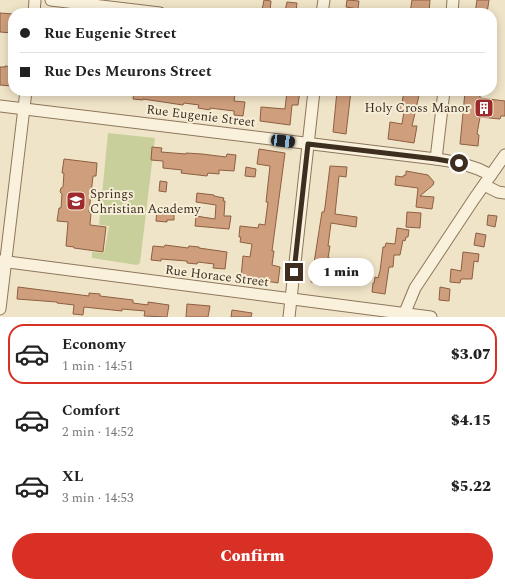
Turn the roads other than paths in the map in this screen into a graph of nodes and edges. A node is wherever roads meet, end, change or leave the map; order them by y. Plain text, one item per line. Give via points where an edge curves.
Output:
1 (51, 0) edge
2 (118, 8) edge
3 (25, 96) edge
4 (313, 96) edge
5 (443, 96) edge
6 (0, 106) edge
7 (24, 109) junction
8 (308, 144) junction
9 (505, 155) edge
10 (436, 159) junction
11 (487, 180) junction
12 (505, 193) edge
13 (3, 262) edge
14 (291, 299) junction
15 (0, 309) edge
16 (403, 315) edge
17 (289, 317) edge
18 (431, 317) edge

1 - 2 street
3 - 7 street
4 - 8 street
5 - 10 street
6 - 7 street, Rue Eugenie Street
7 - 8 street, Rue Eugenie Street
7 - 13 street
8 - 10 street, Rue Eugenie Street
8 - 14 street
9 - 11 street
10 - 11 street, Rue Eugenie Street via 476,168
11 - 12 street, Rue Eugenie Street via 498,192
11 - 16 street via 415,288
13 - 14 street, Rue Horace Street
13 - 15 street
14 - 16 street, Rue Horace Street
14 - 17 street
16 - 18 street, Rue Horace Street

